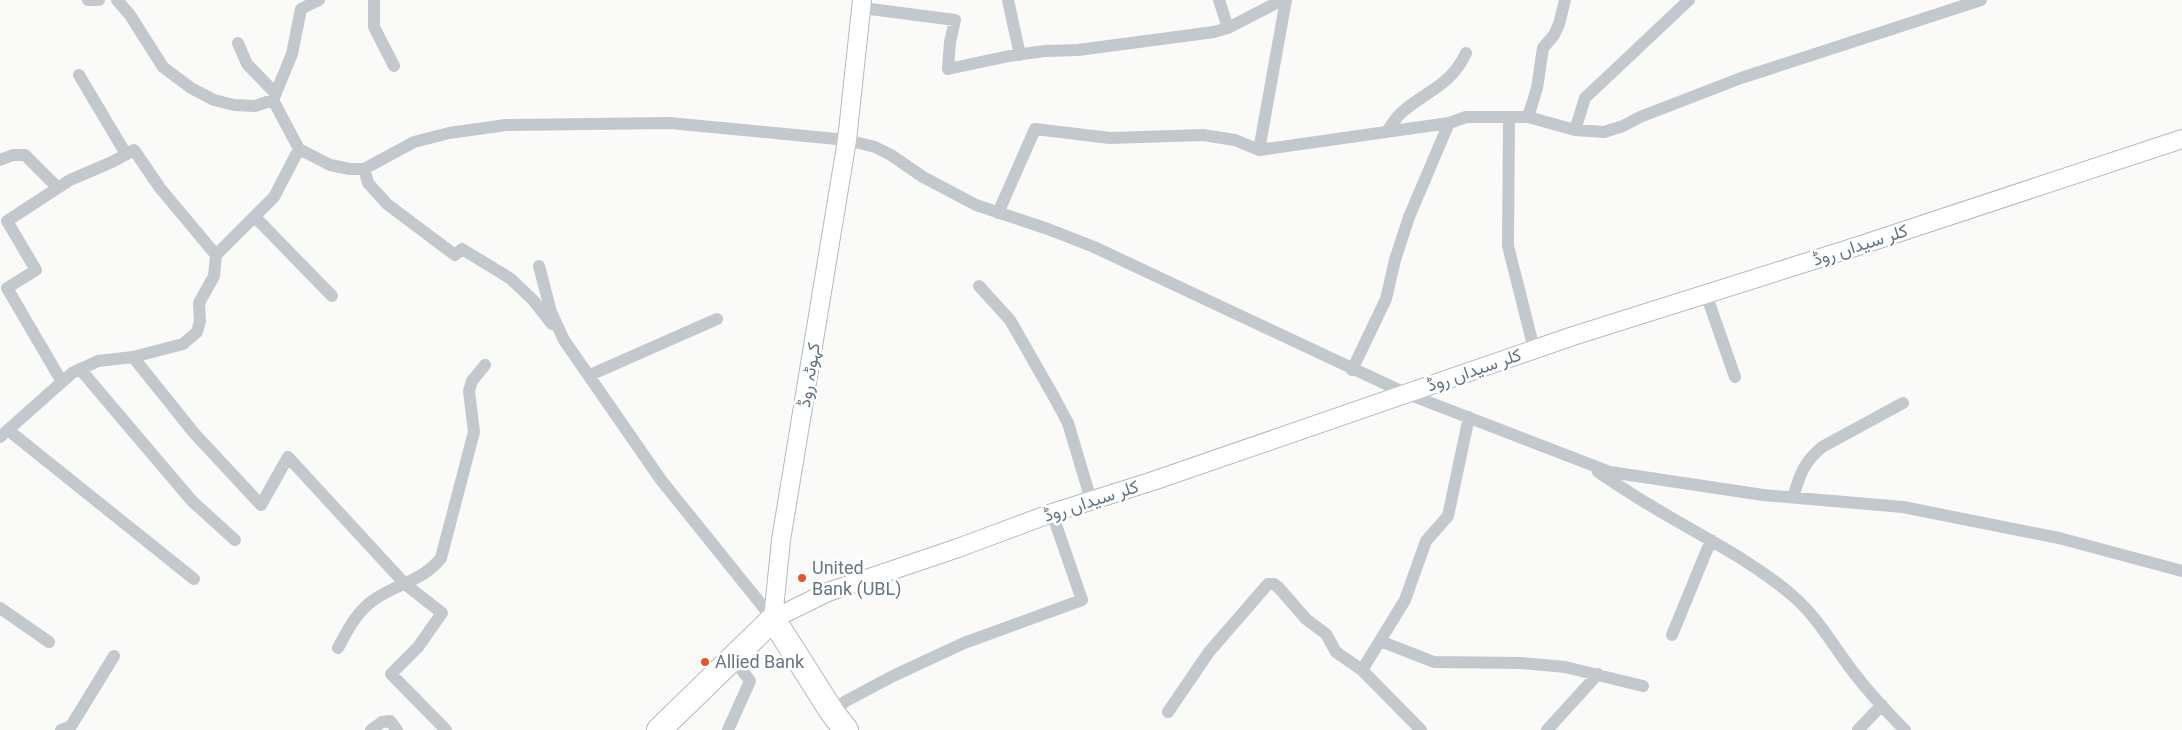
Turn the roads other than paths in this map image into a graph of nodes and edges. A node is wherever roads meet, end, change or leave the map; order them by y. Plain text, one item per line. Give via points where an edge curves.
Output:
1 (88, 0) edge
2 (99, 0) edge
3 (117, 0) edge
4 (319, 0) edge
5 (374, 0) edge
6 (1008, 0) edge
7 (1219, 0) edge
8 (1282, 0) edge
9 (1286, 0) edge
10 (1557, 0) edge
11 (1566, 0) edge
12 (1690, 0) edge
13 (1981, 0) edge
14 (862, 4) edge
15 (1228, 28) junction
16 (238, 43) dead end
17 (1466, 53) dead end
18 (1020, 55) junction
19 (394, 66) dead end
20 (79, 75) dead end
21 (275, 97) junction
22 (1509, 117) junction
23 (1528, 117) junction
24 (1449, 123) junction
25 (1575, 130) junction
26 (1386, 132) junction
27 (2182, 139) edge
28 (847, 140) junction
29 (299, 149) junction
30 (1259, 150) junction
31 (126, 154) junction
32 (1, 159) edge
33 (364, 169) junction
34 (58, 188) junction
35 (998, 213) junction
36 (255, 217) junction
37 (216, 255) junction
38 (539, 266) dead end
39 (979, 286) dead end
40 (1706, 294) junction
41 (332, 296) dead end
42 (717, 319) dead end
43 (564, 340) junction
44 (1534, 349) junction
45 (133, 357) junction
46 (485, 365) dead end
47 (80, 370) junction
48 (1352, 370) junction
49 (590, 375) junction
50 (1735, 376) dead end
51 (62, 382) junction
52 (1405, 394) junction
53 (1903, 403) dead end
54 (1469, 417) junction
55 (4, 433) edge
56 (1577, 459) junction
57 (1793, 498) junction
58 (1091, 500) junction
59 (1052, 513) junction
60 (234, 540) dead end
61 (1711, 540) junction
62 (2182, 571) edge
63 (194, 579) dead end
64 (405, 584) junction
65 (0, 608) edge
66 (773, 619) junction
67 (1672, 635) dead end
68 (1380, 641) junction
69 (49, 642) dead end
70 (338, 648) dead end
71 (114, 656) dead end
72 (732, 657) junction
73 (1362, 670) junction
74 (1598, 674) junction
75 (1643, 686) dead end
76 (1882, 705) junction
77 (1168, 712) dead end
78 (839, 721) edge
79 (60, 730) edge
80 (371, 730) edge
81 (397, 730) edge
82 (446, 730) edge
83 (659, 730) edge
84 (728, 730) edge
85 (1421, 730) edge
86 (1547, 730) edge
87 (1858, 730) edge
88 (1905, 730) edge

1 - 2 street
3 - 21 street via 163,66 190,88 214,100 234,105 255,106
4 - 21 street via 301,9 292,54
5 - 19 street via 374,26
6 - 18 street
7 - 15 street
8 - 15 street
9 - 30 street
10 - 11 street
11 - 23 street via 1554,36 1543,48 1537,88
12 - 25 street via 1585,98
13 - 25 street via 1741,78 1623,126 1604,132
14 - 18 street via 955,20 948,68
14 - 28 main road, کہوٹہ روڈ
15 - 18 street via 1193,36
16 - 21 street via 247,64
17 - 26 street via 1452,77 1400,114
20 - 31 street
21 - 29 street
22 - 23 street
22 - 24 street via 1466,117
22 - 44 street via 1508,246
23 - 25 street
24 - 26 street
24 - 48 street via 1409,217 1386,299
26 - 30 street
27 - 40 main road, کلر سیداں روڈ
28 - 33 street via 670,123 506,124 414,142
28 - 35 street via 876,147 958,197
28 - 66 main road, کہوٹہ روڈ via 781,540
29 - 33 street via 330,165
29 - 36 street via 274,196
30 - 35 street via 1236,140 1203,135 1110,138 1035,129
31 - 34 street
31 - 37 street via 134,150 160,188
32 - 34 street via 13,154 25,155
33 - 43 street via 368,183 387,204 454,255 462,249 511,279 533,300
34 - 51 street via 7,222 36,270 7,288
35 - 48 street via 1094,247
36 - 37 street
36 - 41 street
37 - 45 street via 214,276 198,303 200,320 197,332 183,344
38 - 43 street via 551,312
39 - 58 street via 1010,320 1068,423
40 - 44 main road, کلر سیداں روڈ
40 - 50 street
42 - 49 street
43 - 49 street
44 - 52 main road, کلر سیداں روڈ
45 - 47 street via 98,361
45 - 64 street via 194,433 261,505 288,457
46 - 64 street via 472,381 469,391 474,432 441,558 434,568
47 - 51 street
47 - 60 street via 192,501
48 - 52 street
49 - 66 street via 661,480
51 - 55 street
52 - 54 street
52 - 58 main road, کلر سیداں روڈ via 1153,482
53 - 57 street via 1810,457 1803,467
54 - 56 street
54 - 68 street via 1448,516 1426,541 1405,600
55 - 63 street
56 - 57 street via 1610,472
56 - 61 street
57 - 62 street via 1903,507 2059,538
58 - 59 main road, کلر سیداں روڈ
59 - 66 main road, کلر سیداں روڈ via 828,592
59 - 78 street via 1082,600 964,643 893,676 846,701
61 - 67 street
61 - 76 street via 1765,574 1795,598 1821,625 1844,660
64 - 70 street via 363,608
64 - 82 street via 442,613 418,647 391,674
65 - 69 street
66 - 72 highway
66 - 78 highway
68 - 73 street
68 - 74 street via 1434,662 1522,663
71 - 79 street via 71,726
72 - 83 highway
72 - 84 street via 750,681
73 - 77 street via 1336,652 1326,634 1306,619 1279,588 1268,584 1209,652
73 - 85 street
74 - 75 street
74 - 86 street
76 - 87 street
76 - 88 street
80 - 81 street via 382,722 390,721

